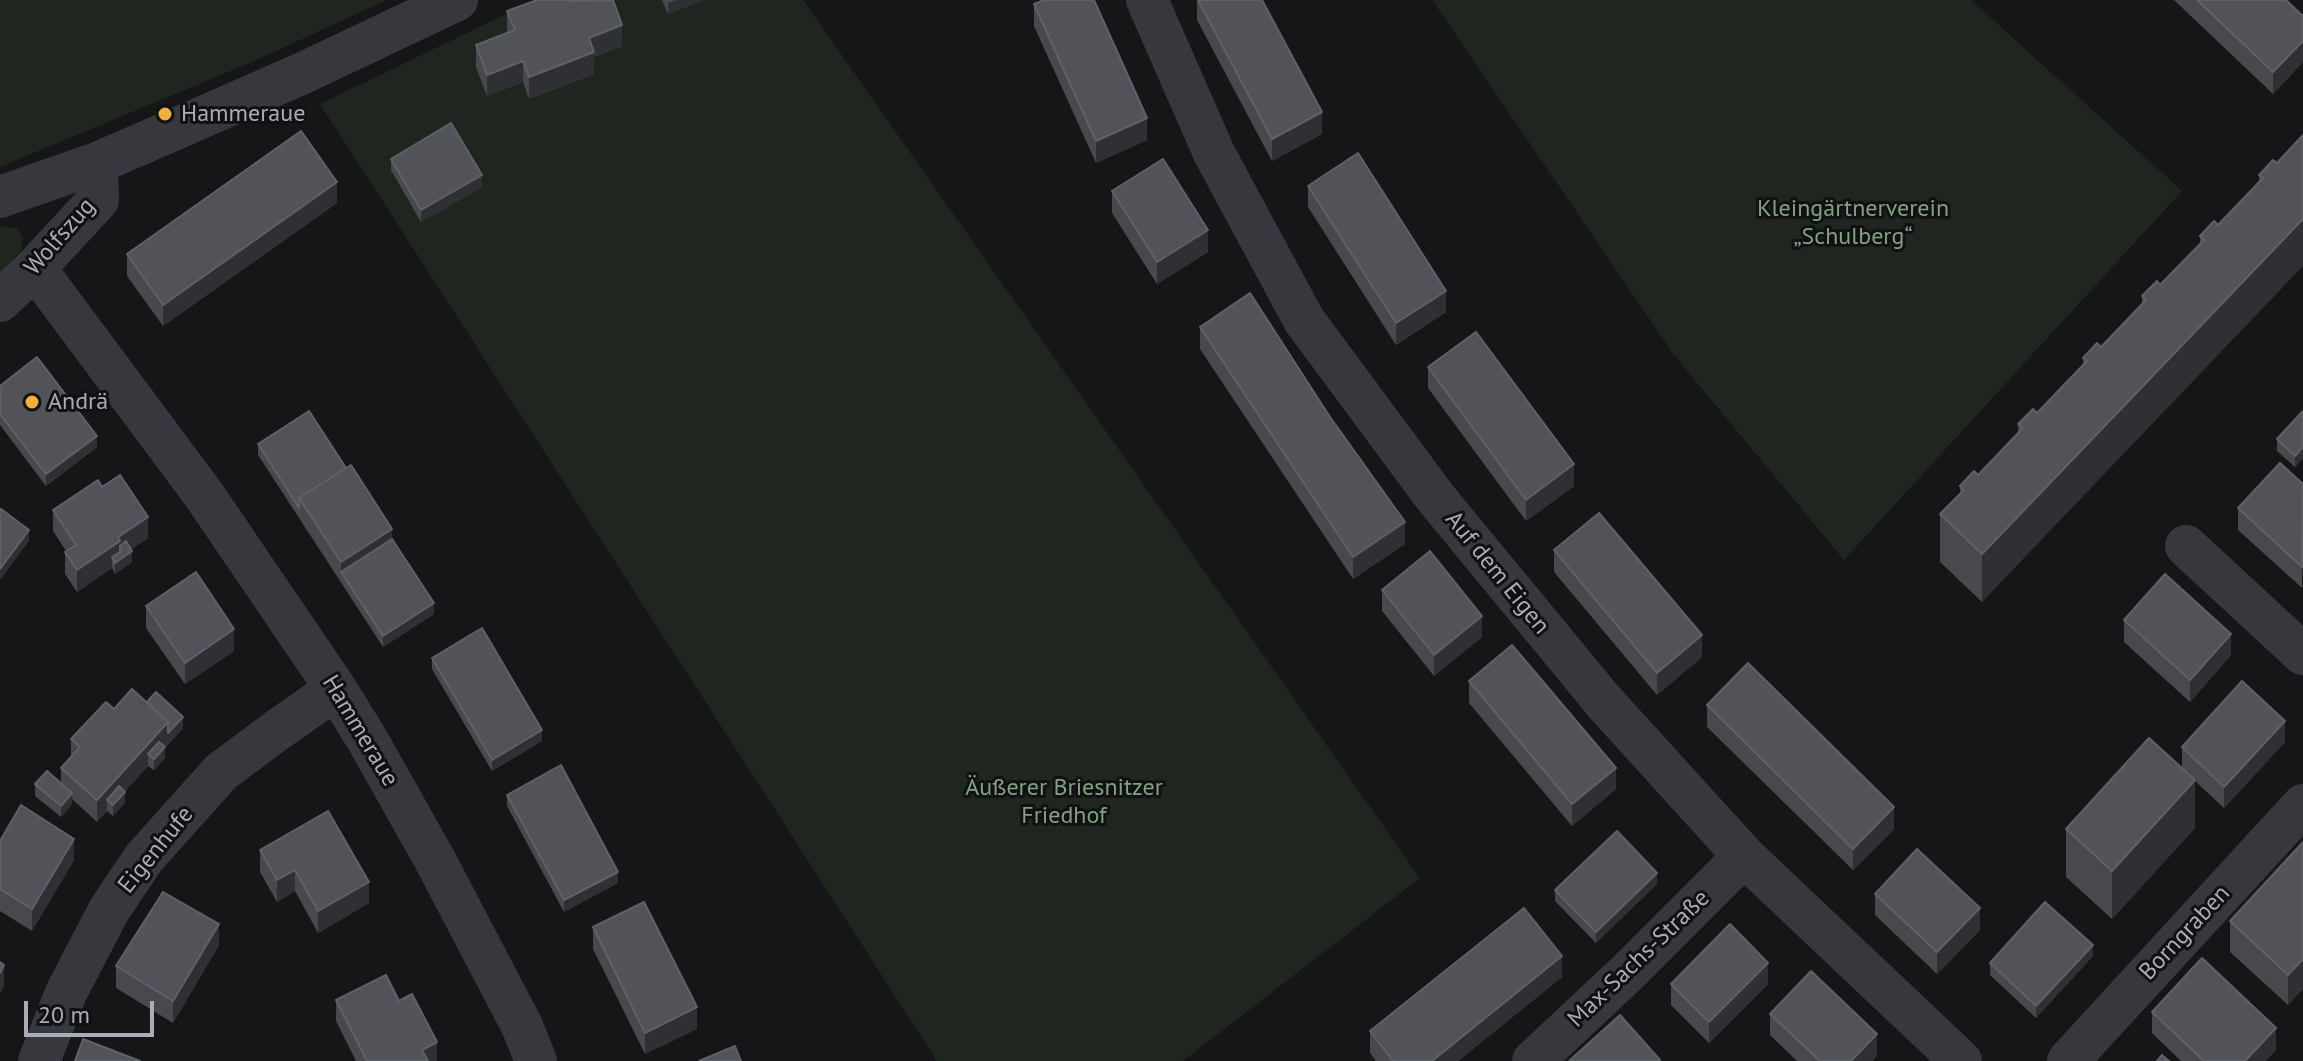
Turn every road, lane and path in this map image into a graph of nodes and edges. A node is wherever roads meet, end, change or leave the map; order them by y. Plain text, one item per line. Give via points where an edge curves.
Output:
1 (457, 0) edge
2 (1147, 0) edge
3 (97, 163) junction
4 (0, 197) edge
5 (35, 268) junction
6 (0, 301) edge
7 (2186, 546) dead end
8 (2303, 654) edge
9 (336, 689) junction
10 (2303, 805) edge
11 (1744, 856) junction
12 (39, 1061) edge
13 (536, 1061) edge
14 (1533, 1061) edge
15 (1961, 1061) edge
16 (2068, 1061) edge

1 - 3 street
2 - 11 street, Auf dem Eigen via 1214,153 1304,320 1445,509 1604,702
3 - 4 street
3 - 5 street, Wolfszug via 98,200
5 - 6 street, Wolfszug
5 - 9 street, Hammeraue via 204,495
7 - 8 street
9 - 12 street, Eigenhufe via 221,772 144,858 109,910 66,993
9 - 13 street, Hammeraue via 435,860
10 - 16 street, Borngraben
11 - 14 street, Max-Sachs-Straße
11 - 15 street, Auf dem Eigen

